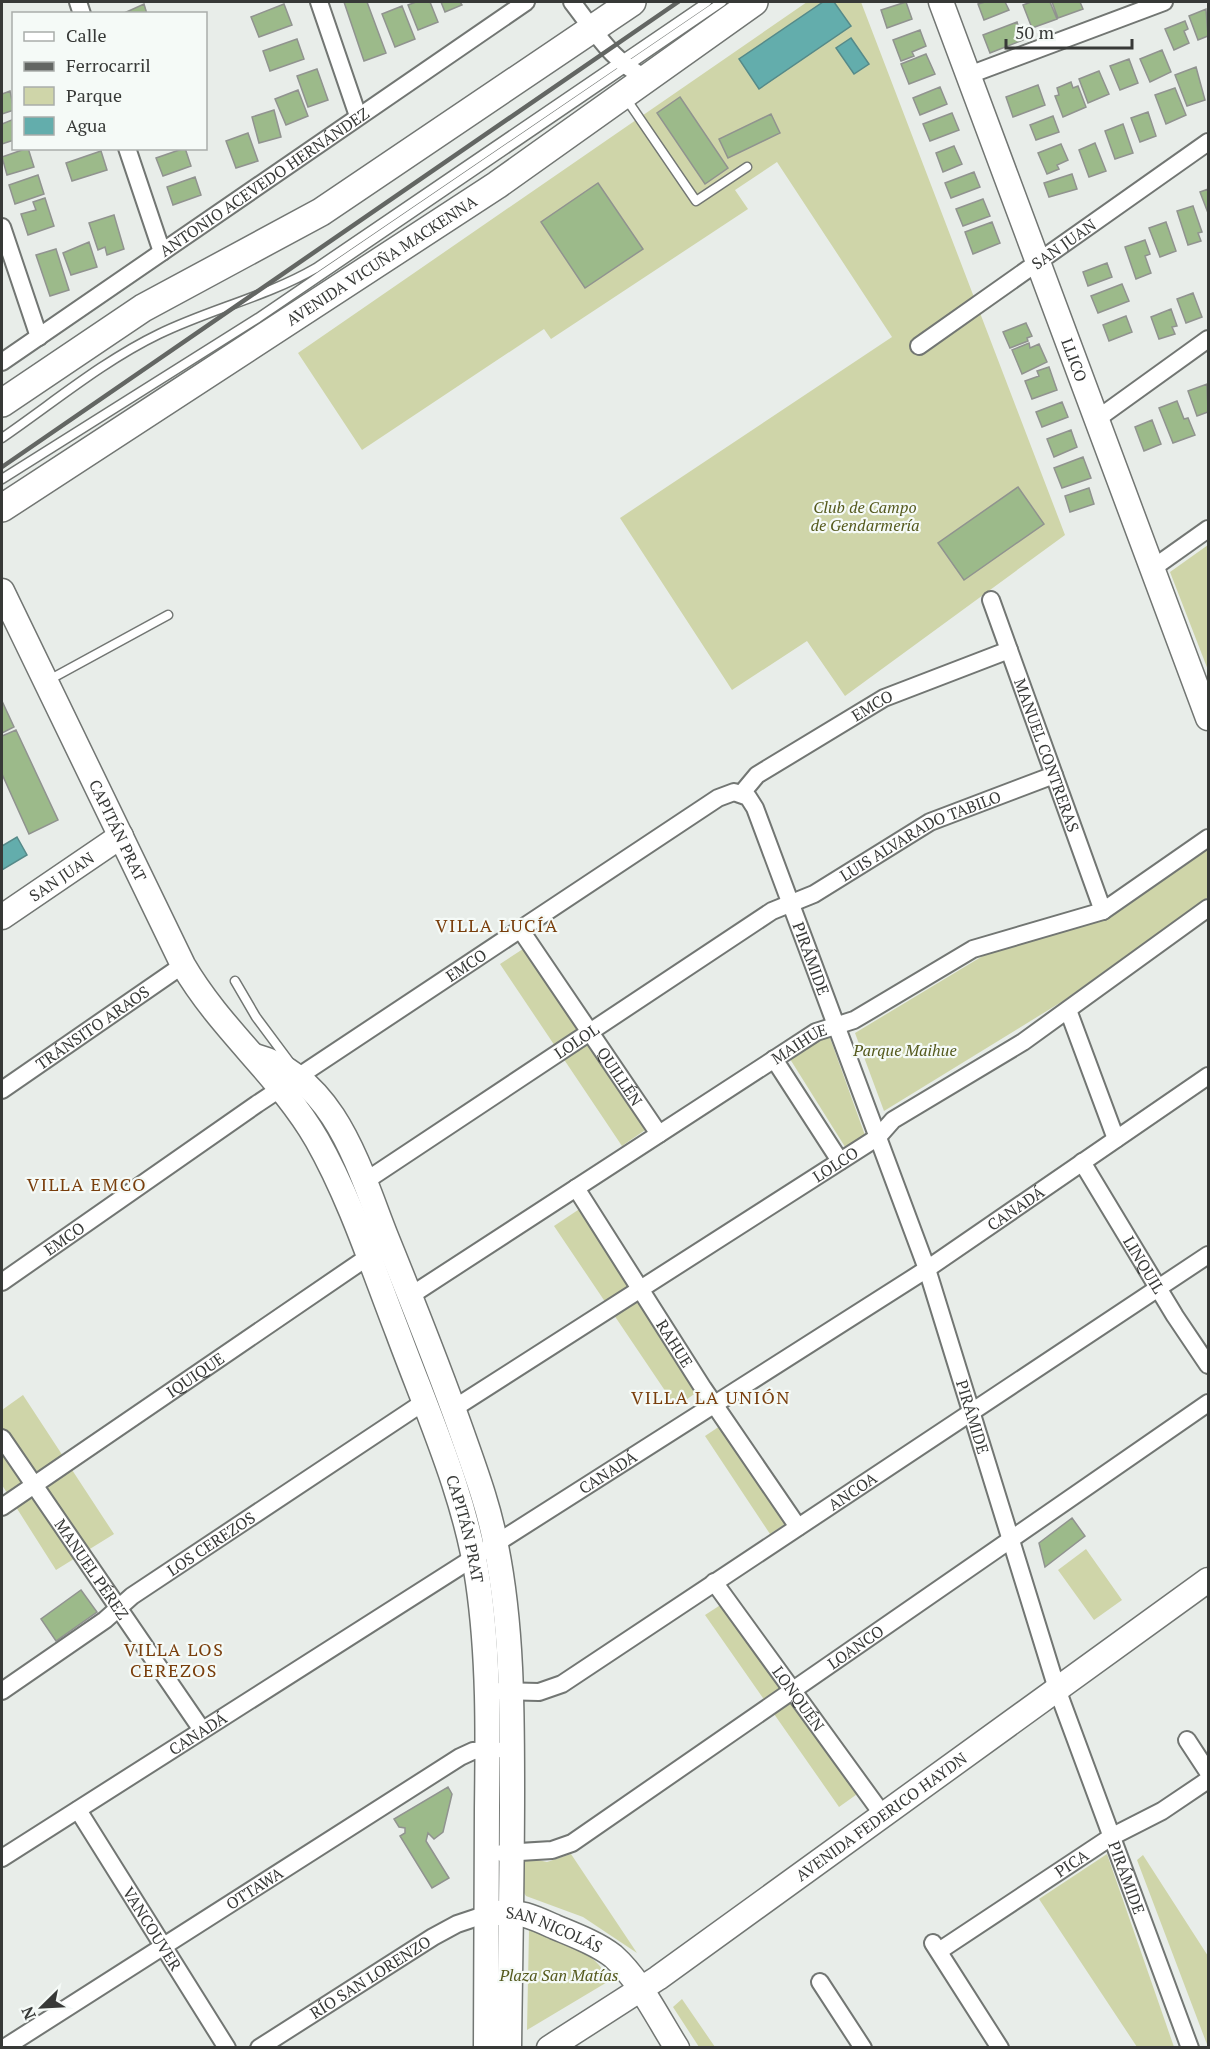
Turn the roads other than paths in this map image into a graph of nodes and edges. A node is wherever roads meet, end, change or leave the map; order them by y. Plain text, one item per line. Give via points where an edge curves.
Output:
1 (319, 2) edge
2 (526, 2) edge
3 (572, 2) edge
4 (633, 2) edge
5 (707, 2) edge
6 (722, 2) edge
7 (754, 2) edge
8 (941, 2) edge
9 (1164, 2) edge
10 (593, 29) junction
11 (631, 69) junction
12 (969, 75) junction
13 (624, 96) junction
14 (358, 116) junction
15 (1209, 142) edge
16 (128, 150) edge
17 (747, 167) dead end
18 (2, 227) edge
19 (162, 252) junction
20 (1038, 261) junction
21 (39, 337) junction
22 (1209, 339) edge
23 (919, 346) dead end
24 (2, 362) edge
25 (2, 403) edge
26 (1097, 419) junction
27 (2, 438) edge
28 (2, 479) edge
29 (2, 508) edge
30 (1209, 529) edge
31 (1153, 568) junction
32 (2, 591) edge
33 (991, 600) dead end
34 (168, 615) dead end
35 (1009, 650) junction
36 (45, 682) junction
37 (1209, 718) edge
38 (1054, 775) junction
39 (742, 793) junction
40 (121, 836) junction
41 (1209, 838) edge
42 (791, 904) junction
43 (1209, 908) edge
44 (1103, 911) junction
45 (2, 917) edge
46 (520, 929) junction
47 (183, 965) junction
48 (236, 981) dead end
49 (1068, 1010) junction
50 (836, 1026) junction
51 (590, 1033) junction
52 (774, 1059) junction
53 (1209, 1076) edge
54 (290, 1083) junction
55 (2, 1090) edge
56 (659, 1134) junction
57 (878, 1137) junction
58 (1116, 1139) junction
59 (840, 1161) junction
60 (1082, 1162) junction
61 (364, 1182) junction
62 (576, 1188) junction
63 (388, 1242) junction
64 (368, 1256) junction
65 (1209, 1256) edge
66 (927, 1269) junction
67 (2, 1282) edge
68 (640, 1289) junction
69 (1158, 1289) junction
70 (410, 1296) junction
71 (1209, 1365) edge
72 (424, 1401) junction
73 (1209, 1403) edge
74 (715, 1404) junction
75 (453, 1409) junction
76 (971, 1413) junction
77 (2, 1438) edge
78 (33, 1485) junction
79 (2, 1507) edge
80 (798, 1527) junction
81 (1010, 1540) junction
82 (496, 1543) junction
83 (474, 1557) junction
84 (1209, 1580) edge
85 (714, 1582) junction
86 (118, 1608) junction
87 (1057, 1689) junction
88 (2, 1690) edge
89 (486, 1690) junction
90 (793, 1690) junction
91 (512, 1691) junction
92 (202, 1731) junction
93 (1187, 1740) dead end
94 (488, 1750) junction
95 (512, 1750) junction
96 (1209, 1772) edge
97 (1209, 1780) edge
98 (78, 1810) junction
99 (884, 1815) junction
100 (1112, 1837) junction
101 (487, 1852) junction
102 (512, 1853) junction
103 (3, 1854) edge
104 (511, 1911) junction
105 (487, 1914) junction
106 (163, 1946) junction
107 (820, 1982) dead end
108 (640, 1989) junction
109 (4, 2048) edge
110 (227, 2048) edge
111 (259, 2048) edge
112 (486, 2048) edge
113 (509, 2048) edge
114 (549, 2048) edge
115 (677, 2048) edge
116 (862, 2048) edge
117 (1000, 2048) edge
118 (1190, 2048) edge

1 - 14 street
2 - 14 street, ANTONIO ACEVEDO HERNÁNDEZ
3 - 10 street
4 - 10 main road
5 - 11 lane
6 - 11 lane
7 - 11 main road, AVENIDA VICUÑA MACKENNA
8 - 12 street, LLICO
9 - 12 street
10 - 11 street
10 - 25 main road via 321,212 143,308
11 - 13 main road, AVENIDA VICUÑA MACKENNA
11 - 27 lane via 316,268 276,289 149,340
11 - 28 lane via 258,318
12 - 20 street, LLICO
13 - 17 lane via 696,201
13 - 29 main road, AVENIDA VICUÑA MACKENNA via 412,242
14 - 19 street, ANTONIO ACEVEDO HERNÁNDEZ
15 - 20 street, SAN JUAN
16 - 19 street
18 - 21 street
19 - 21 street, ANTONIO ACEVEDO HERNÁNDEZ
20 - 23 street, SAN JUAN
20 - 26 street, LLICO
21 - 24 street, ANTONIO ACEVEDO HERNÁNDEZ
22 - 26 street
26 - 31 street, LLICO
30 - 31 street
31 - 37 street, LLICO
32 - 36 street, CAPITÁN PRAT
33 - 35 street, MANUEL CONTRERAS
34 - 36 lane
35 - 38 street, MANUEL CONTRERAS
35 - 39 street, EMCO via 884,698 757,775
36 - 40 street, CAPITÁN PRAT
38 - 42 street, LUIS ALVARADO TABILO via 930,822 814,894
38 - 44 street, MANUEL CONTRERAS
39 - 42 street, PIRÁMIDE via 752,802
39 - 46 street, EMCO via 727,793 718,798
40 - 45 street, SAN JUAN
40 - 47 street, CAPITÁN PRAT
41 - 44 street, MAIHUE
42 - 50 street, PIRÁMIDE
42 - 51 street, LOLOL via 772,911
43 - 49 street, LOLCO
44 - 50 street, MAIHUE via 973,949 854,1020
46 - 51 street, QUILLÉN
46 - 54 street, EMCO
47 - 54 street, CAPITÁN PRAT via 211,1008 255,1056 273,1061
47 - 55 street, TRÁNSITO ARAOS
48 - 54 lane, CAPITÁN PRAT
49 - 57 street, LOLCO via 1023,1042 893,1120
49 - 58 street
50 - 52 street, MAIHUE via 816,1032
50 - 57 street, PIRÁMIDE
51 - 56 street, QUILLÉN
51 - 61 street, LOLOL
52 - 56 street, MAIHUE
52 - 59 street
53 - 58 street, CANADÁ
54 - 61 street, CAPITÁN PRAT via 330,1111
54 - 64 street, CAPITÁN PRAT
54 - 67 street, EMCO
56 - 62 street, MAIHUE
57 - 59 street, LOLCO
57 - 66 street, PIRÁMIDE
58 - 60 street, CANADÁ
59 - 68 street, LOLCO
60 - 66 street, CANADÁ
60 - 69 street, LINQUIL
61 - 63 street, CAPITÁN PRAT
62 - 68 street, RAHUE
62 - 70 street, MAIHUE
63 - 64 street, IQUIQUE
63 - 70 street, CAPITÁN PRAT
64 - 72 street, CAPITÁN PRAT
64 - 78 street, IQUIQUE
65 - 69 street, ANCOA
66 - 74 street, CANADÁ
66 - 76 street, PIRÁMIDE
68 - 74 street, RAHUE
68 - 75 street, LOLCO
69 - 71 street, LINQUIL
69 - 76 street, ANCOA
70 - 75 street, CAPITÁN PRAT
72 - 83 street, CAPITÁN PRAT
72 - 86 street, LOS CEREZOS
73 - 81 street, LOANCO
74 - 80 street, RAHUE
74 - 82 street, CANADÁ
75 - 82 street, CAPITÁN PRAT
76 - 80 street, ANCOA
76 - 81 street, PIRÁMIDE
77 - 78 street, MANUEL PÉREZ
78 - 79 street, IQUIQUE
78 - 86 street, MANUEL PÉREZ
80 - 85 street, ANCOA
81 - 87 street, PIRÁMIDE
81 - 90 street, LOANCO
82 - 83 street, CANADÁ
82 - 91 street, CAPITÁN PRAT
83 - 89 street, CAPITÁN PRAT via 482,1609
83 - 92 street, CANADÁ
84 - 87 street, AVENIDA FEDERICO HAYDN
85 - 90 street, LONQUÉN
85 - 91 street, ANCOA via 555,1688
86 - 88 street, LOS CEREZOS
86 - 92 street, MANUEL PÉREZ
87 - 99 street, AVENIDA FEDERICO HAYDN
87 - 100 street, PIRÁMIDE
89 - 91 street, ANCOA
89 - 94 street, CAPITÁN PRAT
90 - 99 street, LONQUÉN
90 - 102 street, LOANCO via 567,1846
91 - 95 street, CAPITÁN PRAT
92 - 98 street, CANADÁ
93 - 96 street
94 - 95 street, OTTAWA
94 - 101 street, CAPITÁN PRAT
94 - 106 street, OTTAWA via 460,1757
95 - 102 street, CAPITÁN PRAT
97 - 100 street, PICA
98 - 103 street, CANADÁ
98 - 106 street, VANCOUVER
99 - 108 street, AVENIDA FEDERICO HAYDN
100 - 117 street, PICA via 936,1947
100 - 118 street, PIRÁMIDE
101 - 102 street, LOANCO
101 - 105 street, CAPITÁN PRAT
102 - 104 street, CAPITÁN PRAT
104 - 105 street, SAN NICOLÁS
104 - 108 street, SAN NICOLÁS via 598,1947 613,1957
104 - 113 street, CAPITÁN PRAT
105 - 111 street, RÍO SAN LORENZO via 433,1937
105 - 112 street, CAPITÁN PRAT
106 - 109 street, OTTAWA
106 - 110 street, VANCOUVER
107 - 116 street
108 - 114 street, AVENIDA FEDERICO HAYDN
108 - 115 street, SAN NICOLÁS

